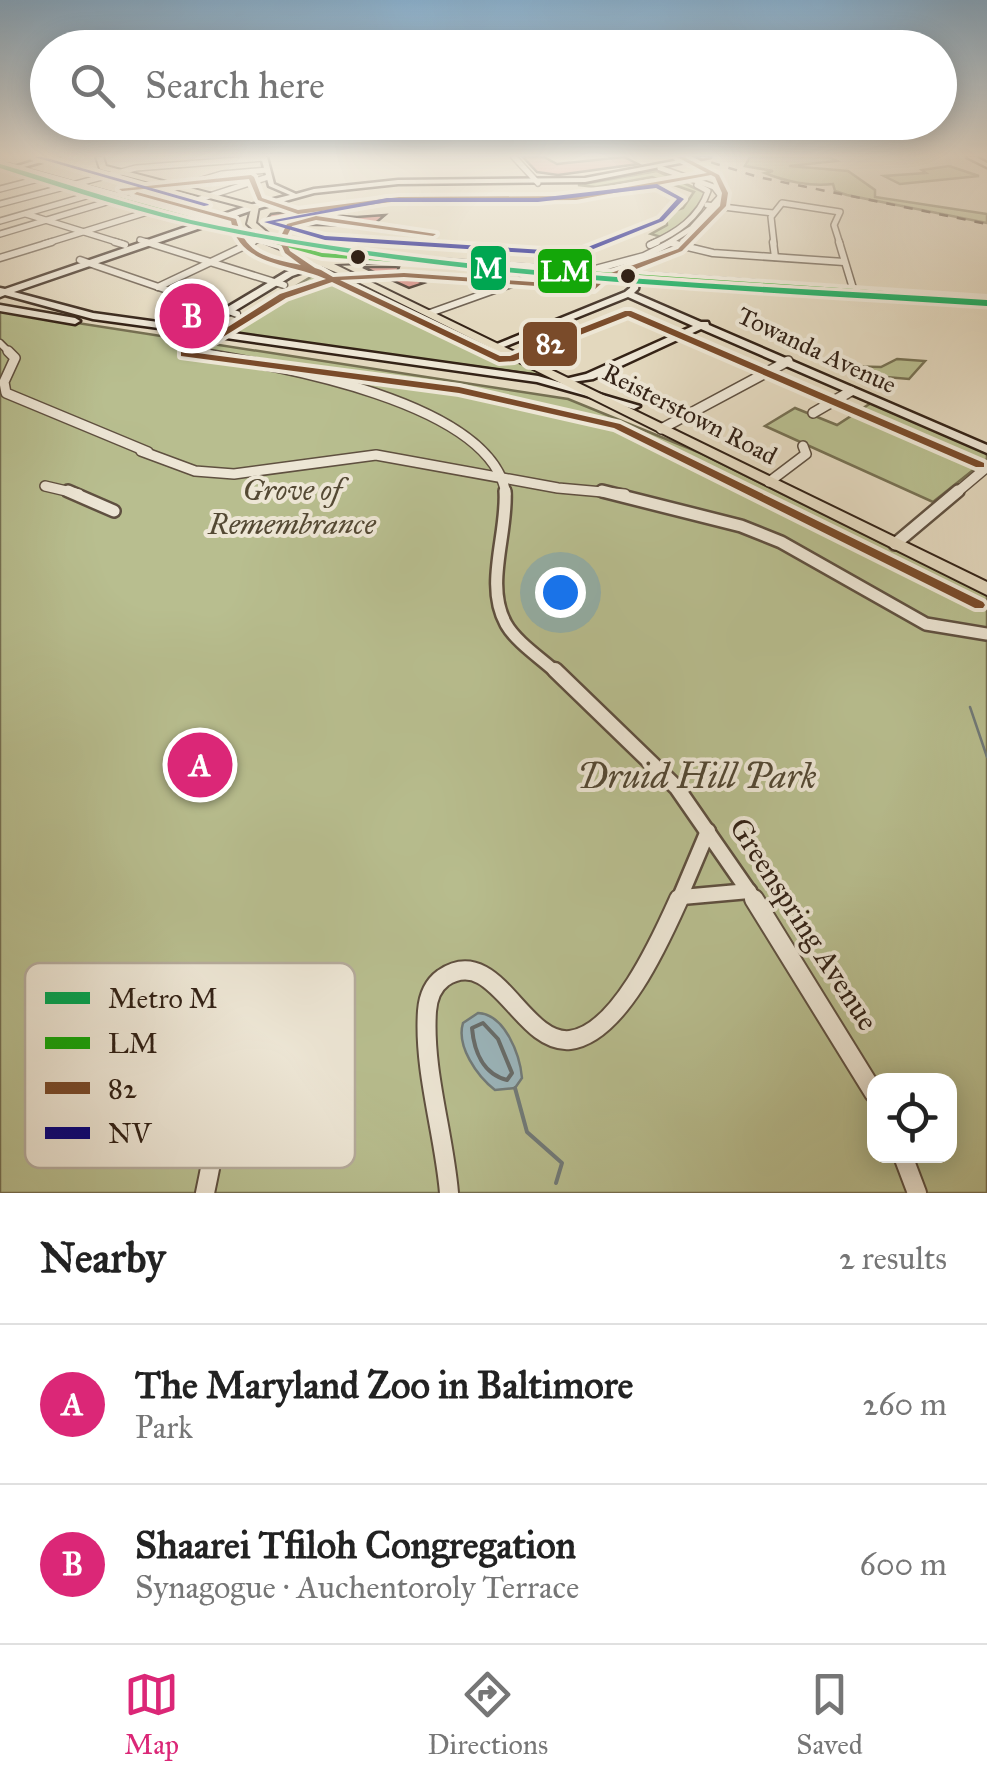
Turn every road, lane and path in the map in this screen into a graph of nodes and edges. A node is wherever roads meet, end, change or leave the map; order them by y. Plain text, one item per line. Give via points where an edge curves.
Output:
1 (30, 213) edge
2 (75, 213) edge
3 (151, 213) edge
4 (169, 213) edge
5 (229, 213) edge
6 (233, 213) edge
7 (257, 213) edge
8 (694, 213) edge
9 (708, 213) edge
10 (773, 213) edge
11 (840, 213) edge
12 (26, 214) junction
13 (46, 220) junction
14 (202, 222) junction
15 (0, 223) edge
16 (15, 230) junction
17 (83, 232) junction
18 (0, 234) edge
19 (261, 238) junction
20 (662, 240) junction
21 (144, 241) junction
22 (673, 243) junction
23 (124, 245) junction
24 (775, 257) junction
25 (0, 258) edge
26 (331, 261) junction
27 (85, 262) junction
28 (211, 262) junction
29 (844, 262) junction
30 (542, 273) junction
31 (582, 274) junction
32 (636, 278) junction
33 (280, 283) junction
34 (158, 287) junction
35 (1, 291) edge
36 (854, 293) junction
37 (628, 294) junction
38 (987, 302) edge
39 (0, 308) edge
40 (435, 312) junction
41 (232, 313) junction
42 (705, 324) junction
43 (198, 335) junction
44 (0, 343) edge
45 (501, 344) junction
46 (207, 354) junction
47 (788, 361) junction
48 (579, 384) junction
49 (852, 390) junction
50 (628, 408) junction
51 (814, 414) dead end
52 (666, 426) junction
53 (803, 446) dead end
54 (987, 449) edge
55 (987, 468) edge
56 (503, 478) junction
57 (774, 479) junction
58 (45, 486) dead end
59 (114, 511) dead end
60 (900, 540) junction
61 (987, 576) edge
62 (987, 589) edge
63 (987, 634) edge
64 (708, 832) junction
65 (749, 891) junction
66 (682, 897) junction
67 (867, 1082) edge
68 (905, 1163) edge
69 (210, 1168) edge
70 (205, 1193) edge
71 (449, 1193) edge
72 (917, 1193) edge

1 - 12 street
2 - 13 street
3 - 17 street
4 - 14 main road, Reisterstown Road
5 - 14 main road
6 - 14 main road
7 - 19 main road via 251,224
8 - 20 street
9 - 22 street
10 - 24 street
11 - 29 street via 834,225
12 - 13 street
12 - 15 street
13 - 16 street
13 - 17 street
14 - 19 main road, Reisterstown Road
14 - 21 main road
15 - 16 street
16 - 18 street
17 - 23 street
17 - 25 street
19 - 26 main road, Reisterstown Road
19 - 26 main road, Reisterstown Road
19 - 28 street
20 - 22 street
20 - 31 street via 590,264
21 - 23 main road
21 - 27 main road
21 - 28 street
22 - 24 street
22 - 31 street
23 - 27 main road
24 - 29 street
26 - 30 main road
26 - 31 main road via 396,259
26 - 33 main road
26 - 40 main road, Reisterstown Road
27 - 34 street
27 - 35 main road
28 - 33 street
28 - 34 street
29 - 36 street
30 - 31 main road
30 - 40 street
31 - 32 main road
32 - 36 main road
32 - 37 main road
33 - 41 main road
34 - 41 street
35 - 43 main road
36 - 38 main road
37 - 42 main road, Towanda Avenue
37 - 45 main road
39 - 43 main road
40 - 45 main road, Reisterstown Road
41 - 43 main road
42 - 47 main road, Towanda Avenue
42 - 48 main road
43 - 46 street via 196,348
43 - 46 street via 179,343 180,349
43 - 48 main road
43 - 50 main road via 532,386
44 - 56 street via 15,358 6,393 196,470 234,474 362,454
45 - 48 main road, Reisterstown Road
46 - 56 street via 318,371 387,394 456,434
47 - 49 main road, Towanda Avenue
47 - 52 street
48 - 50 main road, Reisterstown Road
49 - 51 street
49 - 54 main road, Towanda Avenue
50 - 52 main road, Reisterstown Road
52 - 57 main road, Reisterstown Road
53 - 57 street via 806,454
55 - 60 street
56 - 63 street via 622,493 755,530 878,600 943,629
56 - 64 street, Greenspring Avenue via 497,598 507,627 644,752
57 - 60 main road, Reisterstown Road
58 - 59 street
60 - 61 main road, Reisterstown Road
60 - 62 main road, Reisterstown Road
64 - 65 street, Greenspring Avenue
64 - 66 street
65 - 66 street
65 - 67 street, Greenspring Avenue
66 - 71 street via 627,993 586,1036 572,1040 546,1033 470,971 436,984 428,1028
68 - 72 street
69 - 70 street

